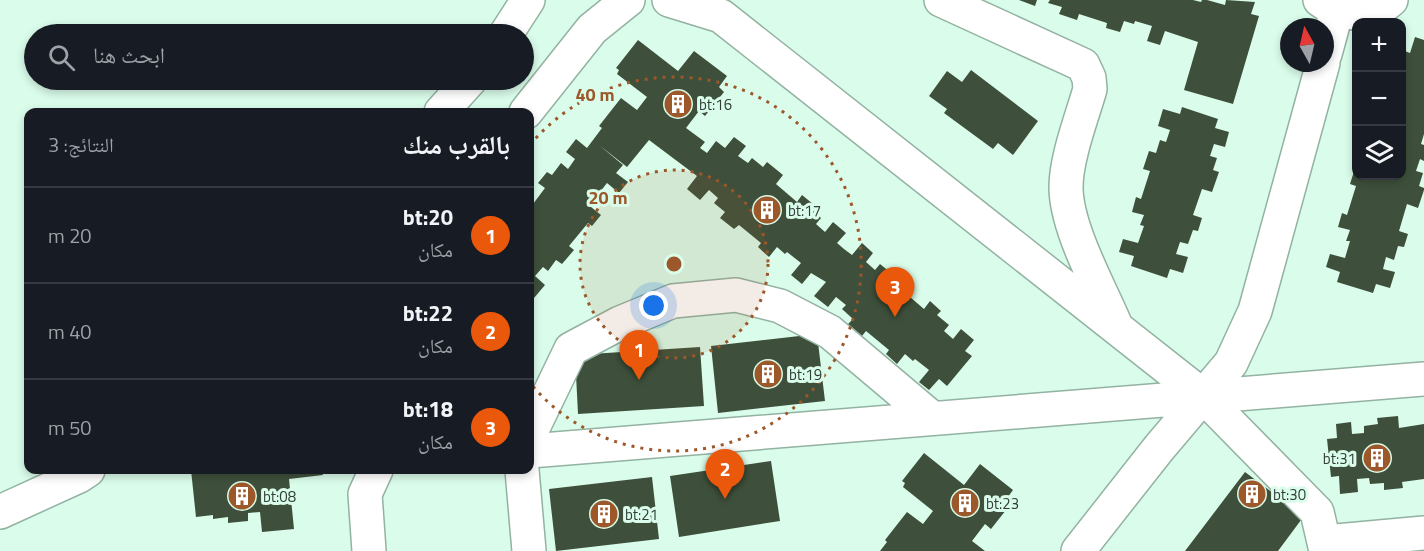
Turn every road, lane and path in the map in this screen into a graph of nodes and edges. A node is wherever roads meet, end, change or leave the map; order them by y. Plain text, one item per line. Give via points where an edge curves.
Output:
1 (528, 0) edge
2 (628, 0) edge
3 (669, 0) edge
4 (941, 0) edge
5 (1390, 0) edge
6 (1329, 5) edge
7 (512, 24) edge
8 (1321, 72) edge
9 (461, 90) edge
10 (445, 108) edge
11 (529, 108) edge
12 (1117, 329) junction
13 (1424, 379) edge
14 (1203, 396) junction
15 (932, 418) junction
16 (534, 426) edge
17 (534, 451) edge
18 (82, 474) edge
19 (374, 474) edge
20 (522, 474) edge
21 (0, 512) edge
22 (1424, 533) edge
23 (1325, 546) edge
24 (369, 551) edge
25 (529, 551) edge
26 (1078, 551) edge

1 - 7 street
2 - 11 street via 592,29
3 - 12 street via 721,16
4 - 12 street via 1083,66 1090,89 1066,187 1080,244
5 - 6 street via 1367,13 1348,14
8 - 14 street via 1255,311 1232,363
9 - 10 street
12 - 14 street
13 - 14 street
14 - 15 street
14 - 23 street via 1317,512
14 - 26 street
15 - 16 street via 830,332 780,306 736,295 673,301 620,322 571,349
15 - 17 street
18 - 21 street
19 - 24 street via 365,494
20 - 25 street
22 - 23 street

